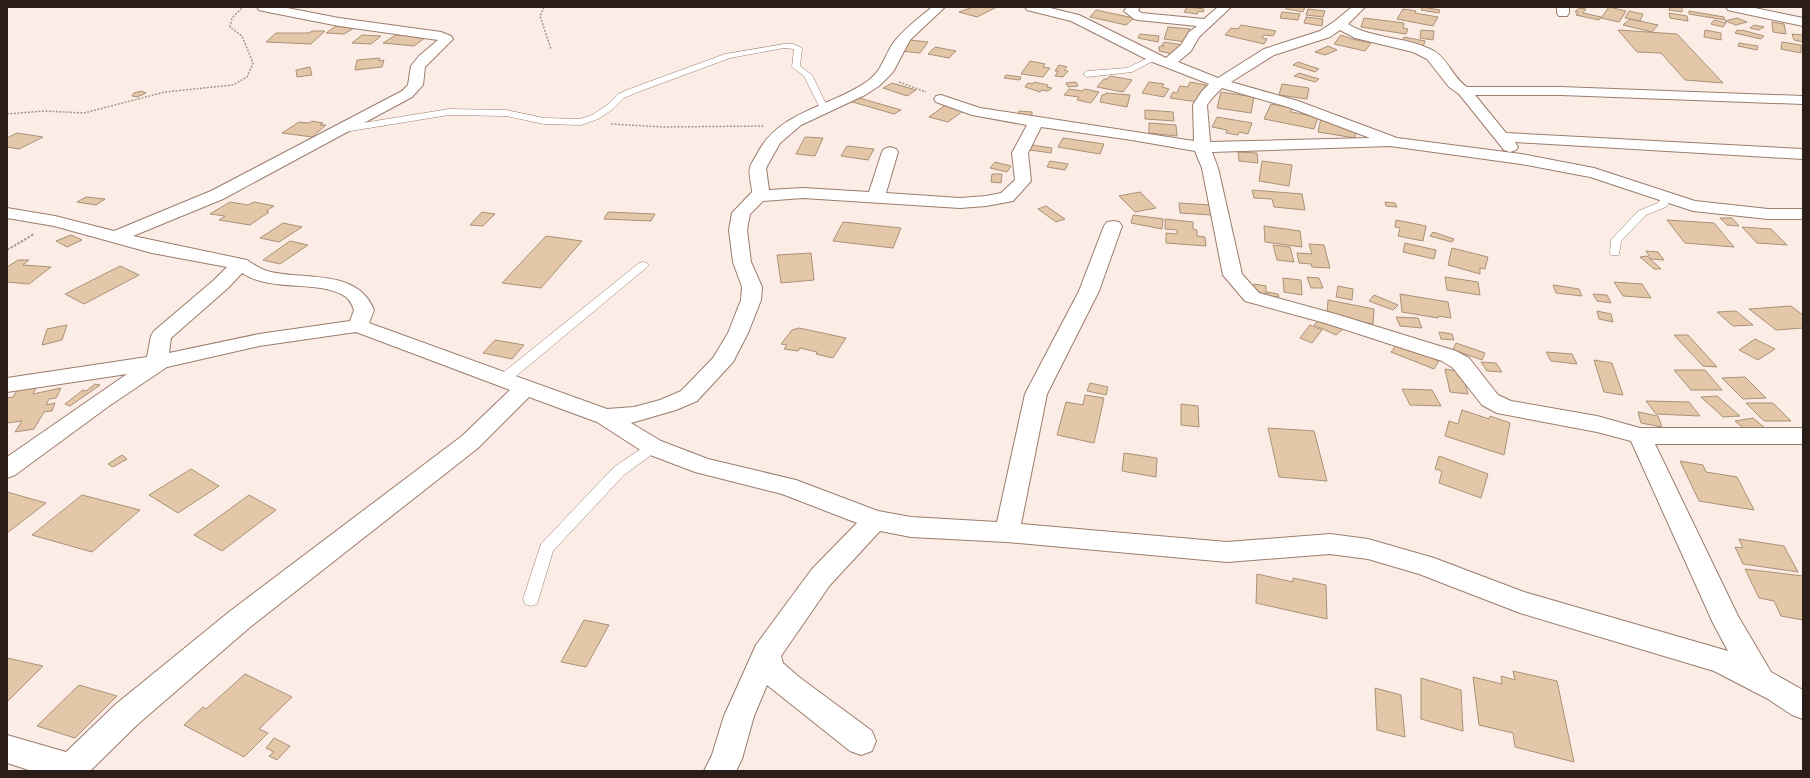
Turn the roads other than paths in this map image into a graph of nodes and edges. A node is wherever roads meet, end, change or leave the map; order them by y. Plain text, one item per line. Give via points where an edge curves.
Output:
1 (263, 7) edge
2 (938, 7) edge
3 (1031, 7) edge
4 (1134, 7) edge
5 (1225, 7) edge
6 (1359, 7) edge
7 (1732, 7) edge
8 (1803, 22) edge
9 (1207, 23) junction
10 (1340, 24) junction
11 (1162, 60) junction
12 (1087, 74) dead end
13 (1220, 83) junction
14 (1464, 91) junction
15 (942, 99) road end
16 (1798, 99) edge
17 (824, 108) junction
18 (1803, 112) edge
19 (1036, 122) junction
20 (338, 130) junction
21 (1501, 137) junction
22 (1394, 142) junction
23 (1202, 147) junction
24 (890, 152) dead end
25 (1803, 154) edge
26 (1521, 159) junction
27 (759, 196) junction
28 (1668, 197) junction
29 (876, 198) junction
30 (7, 213) edge
31 (1803, 214) edge
32 (1113, 226) dead end
33 (115, 237) junction
34 (1615, 253) dead end
35 (240, 264) junction
36 (642, 265) dead end
37 (358, 326) junction
38 (158, 363) junction
39 (515, 383) junction
40 (7, 385) edge
41 (605, 417) junction
42 (1640, 436) junction
43 (1803, 436) edge
44 (654, 447) junction
45 (7, 469) edge
46 (876, 520) junction
47 (1007, 532) junction
48 (531, 599) dead end
49 (766, 654) junction
50 (1760, 680) junction
51 (1803, 706) edge
52 (861, 741) dead end
53 (7, 749) edge
54 (69, 770) edge
55 (720, 771) edge

1 - 20 street via 339,22 441,36 446,39 418,67 416,88
2 - 17 street via 905,37 882,76 860,92
3 - 11 street via 1075,18
4 - 9 street via 1130,11 1138,16
5 - 9 street
6 - 10 street
7 - 8 street
9 - 11 street via 1194,35 1186,48
10 - 13 street via 1325,34 1269,52
10 - 14 street via 1358,34 1430,54 1455,85
11 - 12 lane via 1129,70
11 - 13 street
13 - 22 street via 1293,104
13 - 23 street via 1207,94 1200,105
14 - 16 street via 1561,91
14 - 21 street
15 - 19 street via 977,112
16 - 18 street
17 - 20 lane via 808,75 796,67 798,48 784,46 728,56 635,90 621,96 595,117 581,122 544,121 506,113 449,112
17 - 27 street via 796,122 769,146 758,168 762,193
19 - 23 street
19 - 29 street via 1020,152 1023,181 1007,197 960,203
20 - 33 street via 217,195
21 - 25 street
21 - 26 street
22 - 23 street
22 - 26 street
23 - 42 street via 1210,168 1233,275 1252,296 1449,356 1461,363 1490,400 1505,408 1597,424
24 - 29 street
26 - 28 street via 1594,174
27 - 29 street via 803,193
27 - 41 street via 742,213 738,230 742,262 752,287 751,300 738,333 722,362 689,396 635,415
28 - 31 street via 1693,206 1768,214
28 - 34 lane via 1662,205 1642,213 1616,240
30 - 33 street via 55,221
32 - 47 street via 1089,291 1036,394
33 - 35 street
35 - 37 street via 254,273 269,278 314,282 353,293 364,310
35 - 38 street via 161,336
36 - 39 lane
37 - 38 street via 259,340
37 - 39 street
38 - 40 street
38 - 45 street
39 - 41 street
39 - 54 street via 470,442 239,620 127,714
41 - 44 street
42 - 43 street
42 - 50 street via 1727,623
44 - 46 street via 703,466 787,486
44 - 48 lane via 619,471 546,548
46 - 47 street via 911,527
46 - 49 street via 821,577
47 - 50 street via 1227,552 1330,544 1368,549 1425,565 1520,602 1722,661
49 - 52 street via 771,670
49 - 55 street via 739,716
50 - 51 street
53 - 54 street

